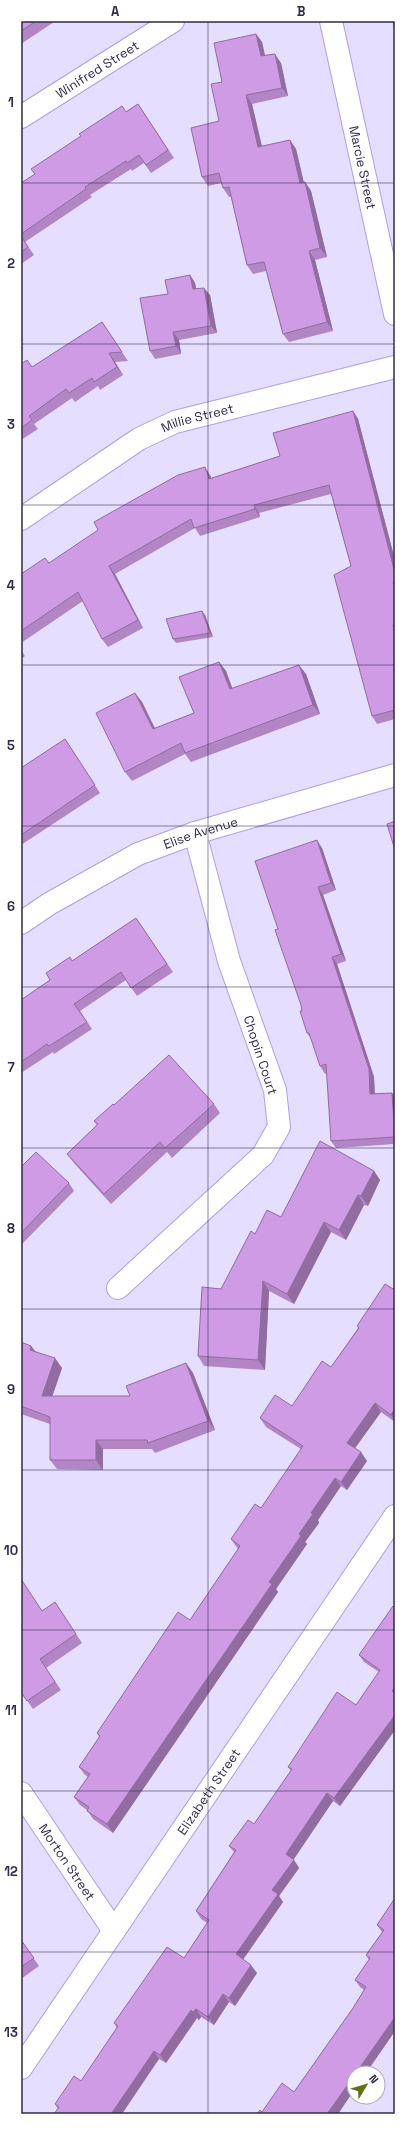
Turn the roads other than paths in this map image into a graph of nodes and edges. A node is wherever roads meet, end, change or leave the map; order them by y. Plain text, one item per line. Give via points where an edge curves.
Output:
1 (173, 21) edge
2 (331, 21) edge
3 (21, 116) edge
4 (395, 314) edge
5 (395, 367) edge
6 (21, 519) edge
7 (395, 775) edge
8 (195, 833) junction
9 (21, 923) edge
10 (118, 1288) dead end
11 (395, 1516) edge
12 (21, 1794) edge
13 (114, 1931) junction
14 (21, 2068) edge

1 - 3 street, Winifred Street
2 - 4 street, Marcie Street
5 - 6 street, Millie Street via 175,422 139,439
7 - 8 street, Elise Avenue
8 - 9 street, Elise Avenue via 138,854 49,904
8 - 10 street, Chopin Court via 229,961 275,1090 279,1127 263,1155
11 - 13 street, Elizabeth Street
12 - 13 street, Morton Street
13 - 14 street, Elizabeth Street

